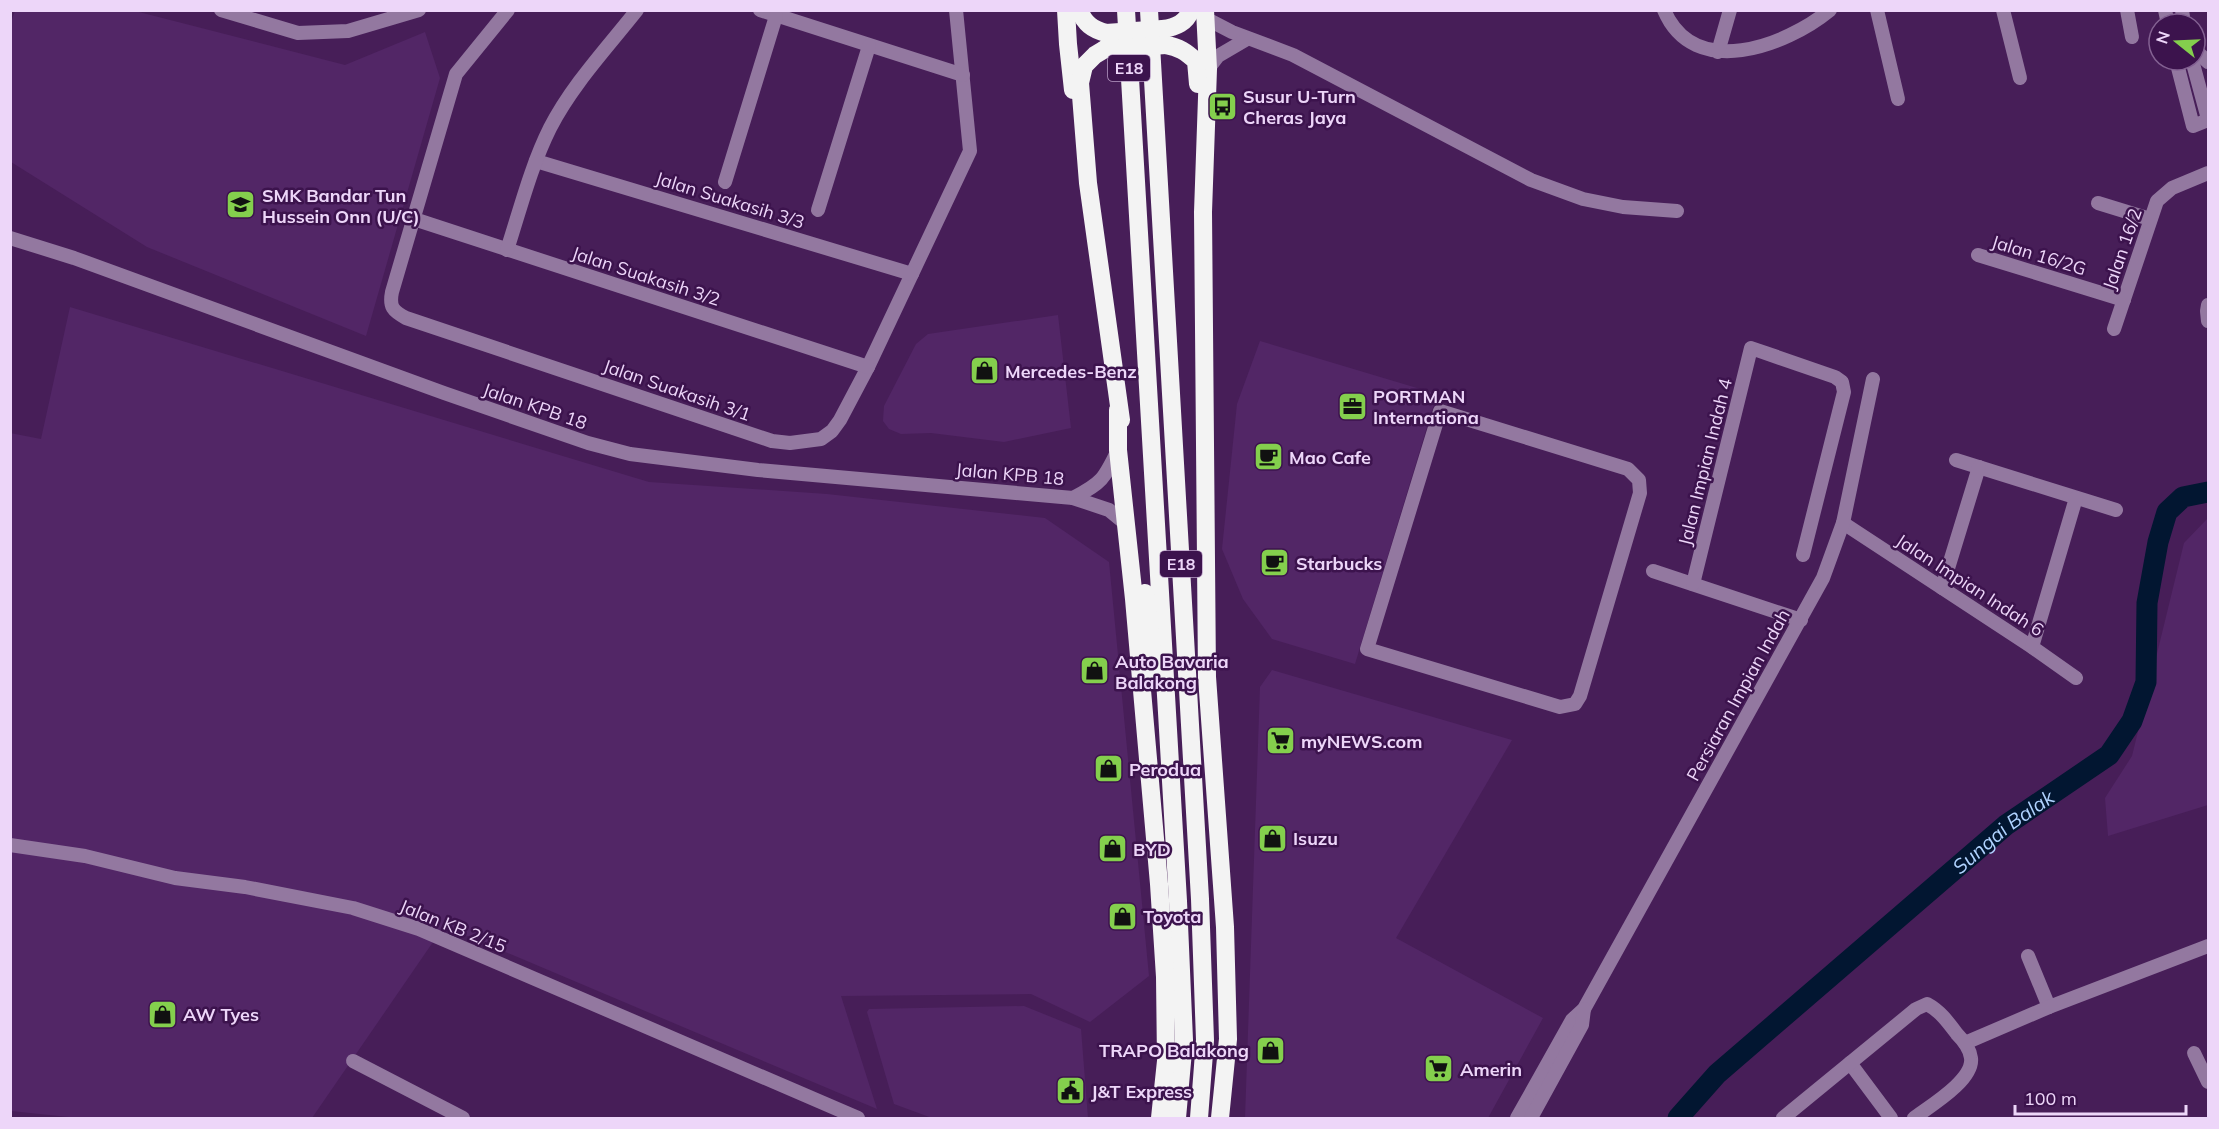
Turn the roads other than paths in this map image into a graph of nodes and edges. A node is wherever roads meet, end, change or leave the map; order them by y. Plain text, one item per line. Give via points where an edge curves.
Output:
1 (221, 10) edge
2 (419, 10) edge
3 (508, 10) edge
4 (637, 10) edge
5 (760, 10) edge
6 (956, 10) edge
7 (1066, 10) edge
8 (1079, 10) edge
9 (1126, 10) edge
10 (1149, 10) edge
11 (1665, 10) edge
12 (1730, 10) edge
13 (1830, 10) edge
14 (1877, 10) edge
15 (2003, 10) edge
16 (2127, 10) edge
17 (1200, 13) edge
18 (776, 16) junction
19 (1165, 37) junction
20 (2132, 37) dead end
21 (1247, 39) junction
22 (1106, 41) junction
23 (869, 46) junction
24 (1718, 52) junction
25 (1208, 69) junction
26 (2179, 72) edge
27 (2196, 72) edge
28 (963, 75) junction
29 (2019, 78) dead end
30 (2205, 98) edge
31 (1898, 99) dead end
32 (2186, 105) junction
33 (2208, 119) edge
34 (1205, 156) junction
35 (536, 160) junction
36 (2208, 173) edge
37 (725, 182) dead end
38 (1088, 183) junction
39 (2098, 203) dead end
40 (818, 210) dead end
41 (1677, 211) dead end
42 (414, 219) junction
43 (2150, 219) junction
44 (10, 238) edge
45 (507, 250) junction
46 (1978, 255) dead end
47 (912, 274) junction
48 (2124, 300) junction
49 (2114, 329) dead end
50 (868, 367) junction
51 (1873, 379) dead end
52 (1118, 410) junction
53 (1118, 450) junction
54 (1956, 460) dead end
55 (1979, 467) junction
56 (1073, 498) junction
57 (2076, 498) junction
58 (2116, 510) dead end
59 (1392, 513) dead end
60 (1406, 518) junction
61 (1844, 524) junction
62 (1126, 525) junction
63 (1380, 552) dead end
64 (1803, 555) dead end
65 (1394, 557) junction
66 (1653, 571) dead end
67 (1693, 584) junction
68 (1942, 588) junction
69 (1801, 620) junction
70 (2032, 647) junction
71 (2076, 678) dead end
72 (1167, 692) junction
73 (10, 845) edge
74 (2208, 946) edge
75 (2028, 956) dead end
76 (2049, 1007) junction
77 (1584, 1009) junction
78 (1965, 1043) junction
79 (2194, 1053) dead end
80 (353, 1061) dead end
81 (1850, 1063) junction
82 (2208, 1082) edge
83 (463, 1119) edge
84 (858, 1119) edge
85 (1160, 1119) edge
86 (1178, 1119) edge
87 (1199, 1119) edge
88 (1220, 1119) edge
89 (1517, 1119) edge
90 (1532, 1119) edge
91 (1783, 1119) edge
92 (1891, 1119) edge
93 (1914, 1119) edge

1 - 2 street via 298,33 348,31
3 - 42 street, Jalan Suakasih 3/1 via 456,74
4 - 35 street via 571,92
5 - 18 street
6 - 28 street, Jalan Suakasih 3/1
7 - 38 highway via 1077,126
8 - 22 highway via 1084,22
9 - 72 highway, E18
10 - 87 highway, E18 via 1200,899 1205,1040
11 - 24 street via 1683,38 1697,47
12 - 24 street
13 - 24 street via 1787,38 1745,50
14 - 31 street
15 - 29 street
16 - 20 street
17 - 19 highway
17 - 21 street
17 - 25 highway
18 - 23 street
18 - 37 street
19 - 22 highway, bridge
19 - 34 highway via 1196,61
21 - 25 street via 1218,56
21 - 41 street via 1293,55 1539,184 1582,199
22 - 38 highway via 1084,66 1080,83
23 - 28 street
23 - 40 street
25 - 34 highway
26 - 32 street
27 - 30 street
28 - 47 street, Jalan Suakasih 3/1 via 970,151
30 - 32 street
30 - 33 street
32 - 33 street via 2193,126
34 - 88 highway via 1207,666 1225,927 1228,1039
35 - 45 street
35 - 47 street, Jalan Suakasih 3/3
36 - 43 street, Jalan 16/2 via 2172,188 2157,201
38 - 52 highway
39 - 43 street
42 - 45 street, Jalan Suakasih 3/2
42 - 50 street, Jalan Suakasih 3/1 via 392,292 390,304 394,312 761,437 790,443 820,439 840,420
43 - 48 street, Jalan 16/2
44 - 56 street, Jalan KPB 18 via 444,393 620,451 758,470
45 - 50 street, Jalan Suakasih 3/2
46 - 48 street, Jalan 16/2G
47 - 50 street, Jalan Suakasih 3/1
48 - 49 street, Jalan 16/2
51 - 61 street, Persiaran Impian Indah
52 - 53 highway
52 - 72 highway via 1128,448 1153,661
53 - 56 street, Jalan KPB 18 via 1105,477
53 - 62 highway
54 - 55 street
55 - 57 street
55 - 68 street
56 - 62 street, Jalan KPB 18 via 1109,510
57 - 58 street
57 - 70 street
59 - 60 street
60 - 65 street
60 - 65 street via 1440,411 1628,469 1639,480 1640,493 1575,704 1560,707 1367,649
61 - 68 street, Jalan Impian Indah 6
61 - 69 street, Persiaran Impian Indah
62 - 85 highway via 1164,966 1166,1061
63 - 65 street
64 - 67 street, Jalan Impian Indah 4 via 1844,392 1842,382 1751,348
66 - 67 street
67 - 69 street
68 - 70 street, Jalan Impian Indah 6
69 - 77 street, Persiaran Impian Indah
70 - 71 street, Jalan Impian Indah 6
72 - 86 highway, E18 via 1184,1040
73 - 84 street, Jalan KB 2/15 via 363,911 419,929
74 - 76 street
75 - 76 street
76 - 78 street
77 - 89 street, Persiaran Impian Indah via 1572,1020
77 - 90 street, Persiaran Impian Indah via 1582,1025
78 - 81 street via 1927,1004
78 - 93 street via 1971,1059 1967,1073 1959,1084
79 - 82 street
80 - 83 street
81 - 91 street
81 - 92 street

